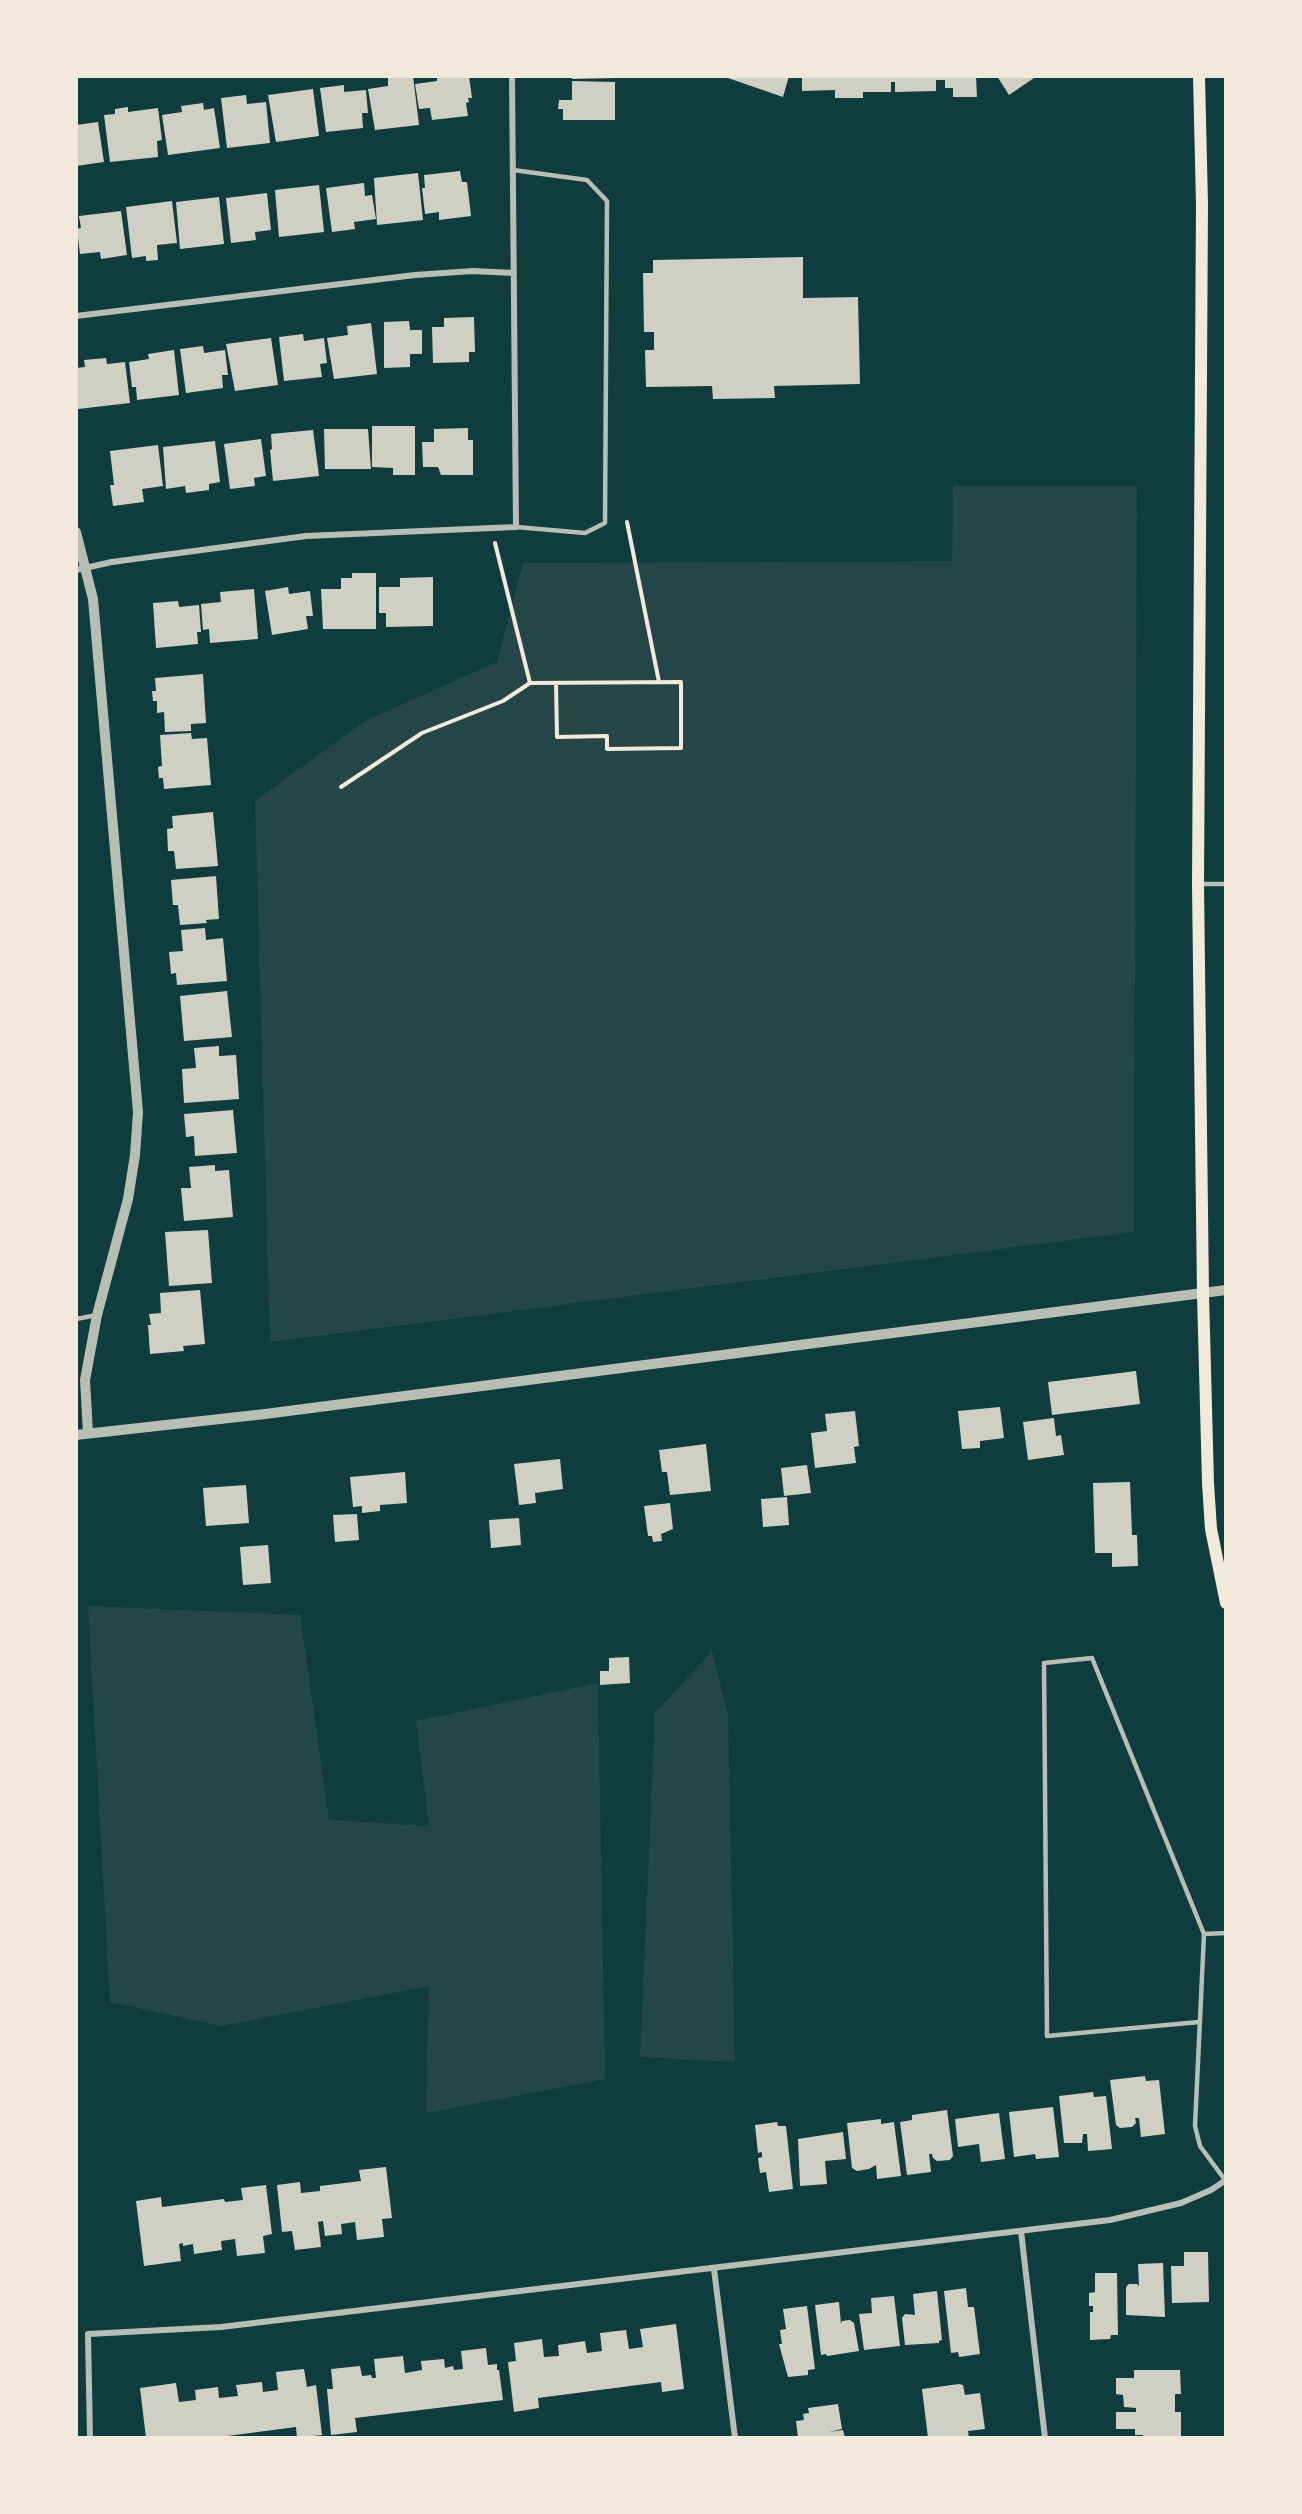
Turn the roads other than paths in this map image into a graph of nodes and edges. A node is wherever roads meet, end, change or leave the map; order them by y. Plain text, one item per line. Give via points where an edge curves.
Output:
1 (512, 76) edge
2 (1199, 76) edge
3 (513, 170) junction
4 (514, 273) junction
5 (76, 316) edge
6 (516, 527) junction
7 (76, 532) edge
8 (81, 568) edge
9 (1198, 884) junction
10 (1226, 884) edge
11 (1226, 1290) edge
12 (1203, 1294) junction
13 (97, 1315) junction
14 (76, 1319) edge
15 (82, 1434) edge
16 (1226, 1603) edge
17 (1204, 1934) junction
18 (1226, 1934) edge
19 (1199, 2022) junction
20 (1225, 2180) edge
21 (1021, 2231) junction
22 (714, 2269) junction
23 (90, 2438) edge
24 (735, 2438) edge
25 (1045, 2438) edge

1 - 3 street
2 - 9 main road via 1202,204
3 - 4 street
3 - 6 lane via 587,180 607,201 605,523 585,533
4 - 5 street via 415,274
4 - 6 street
6 - 8 street via 306,536
7 - 8 street
8 - 13 street via 93,598 138,1112 128,1199
9 - 10 lane
9 - 12 main road
11 - 12 street
12 - 15 street
12 - 16 main road via 1211,1529
13 - 14 lane
13 - 15 street via 85,1380
17 - 18 lane
17 - 19 lane
17 - 19 lane via 1092,1658 1044,1663 1047,2036
19 - 20 lane via 1195,2126 1200,2146
20 - 21 street via 1181,2203 1110,2220
21 - 22 street
21 - 25 street
22 - 23 street via 221,2327 88,2334
22 - 24 street

